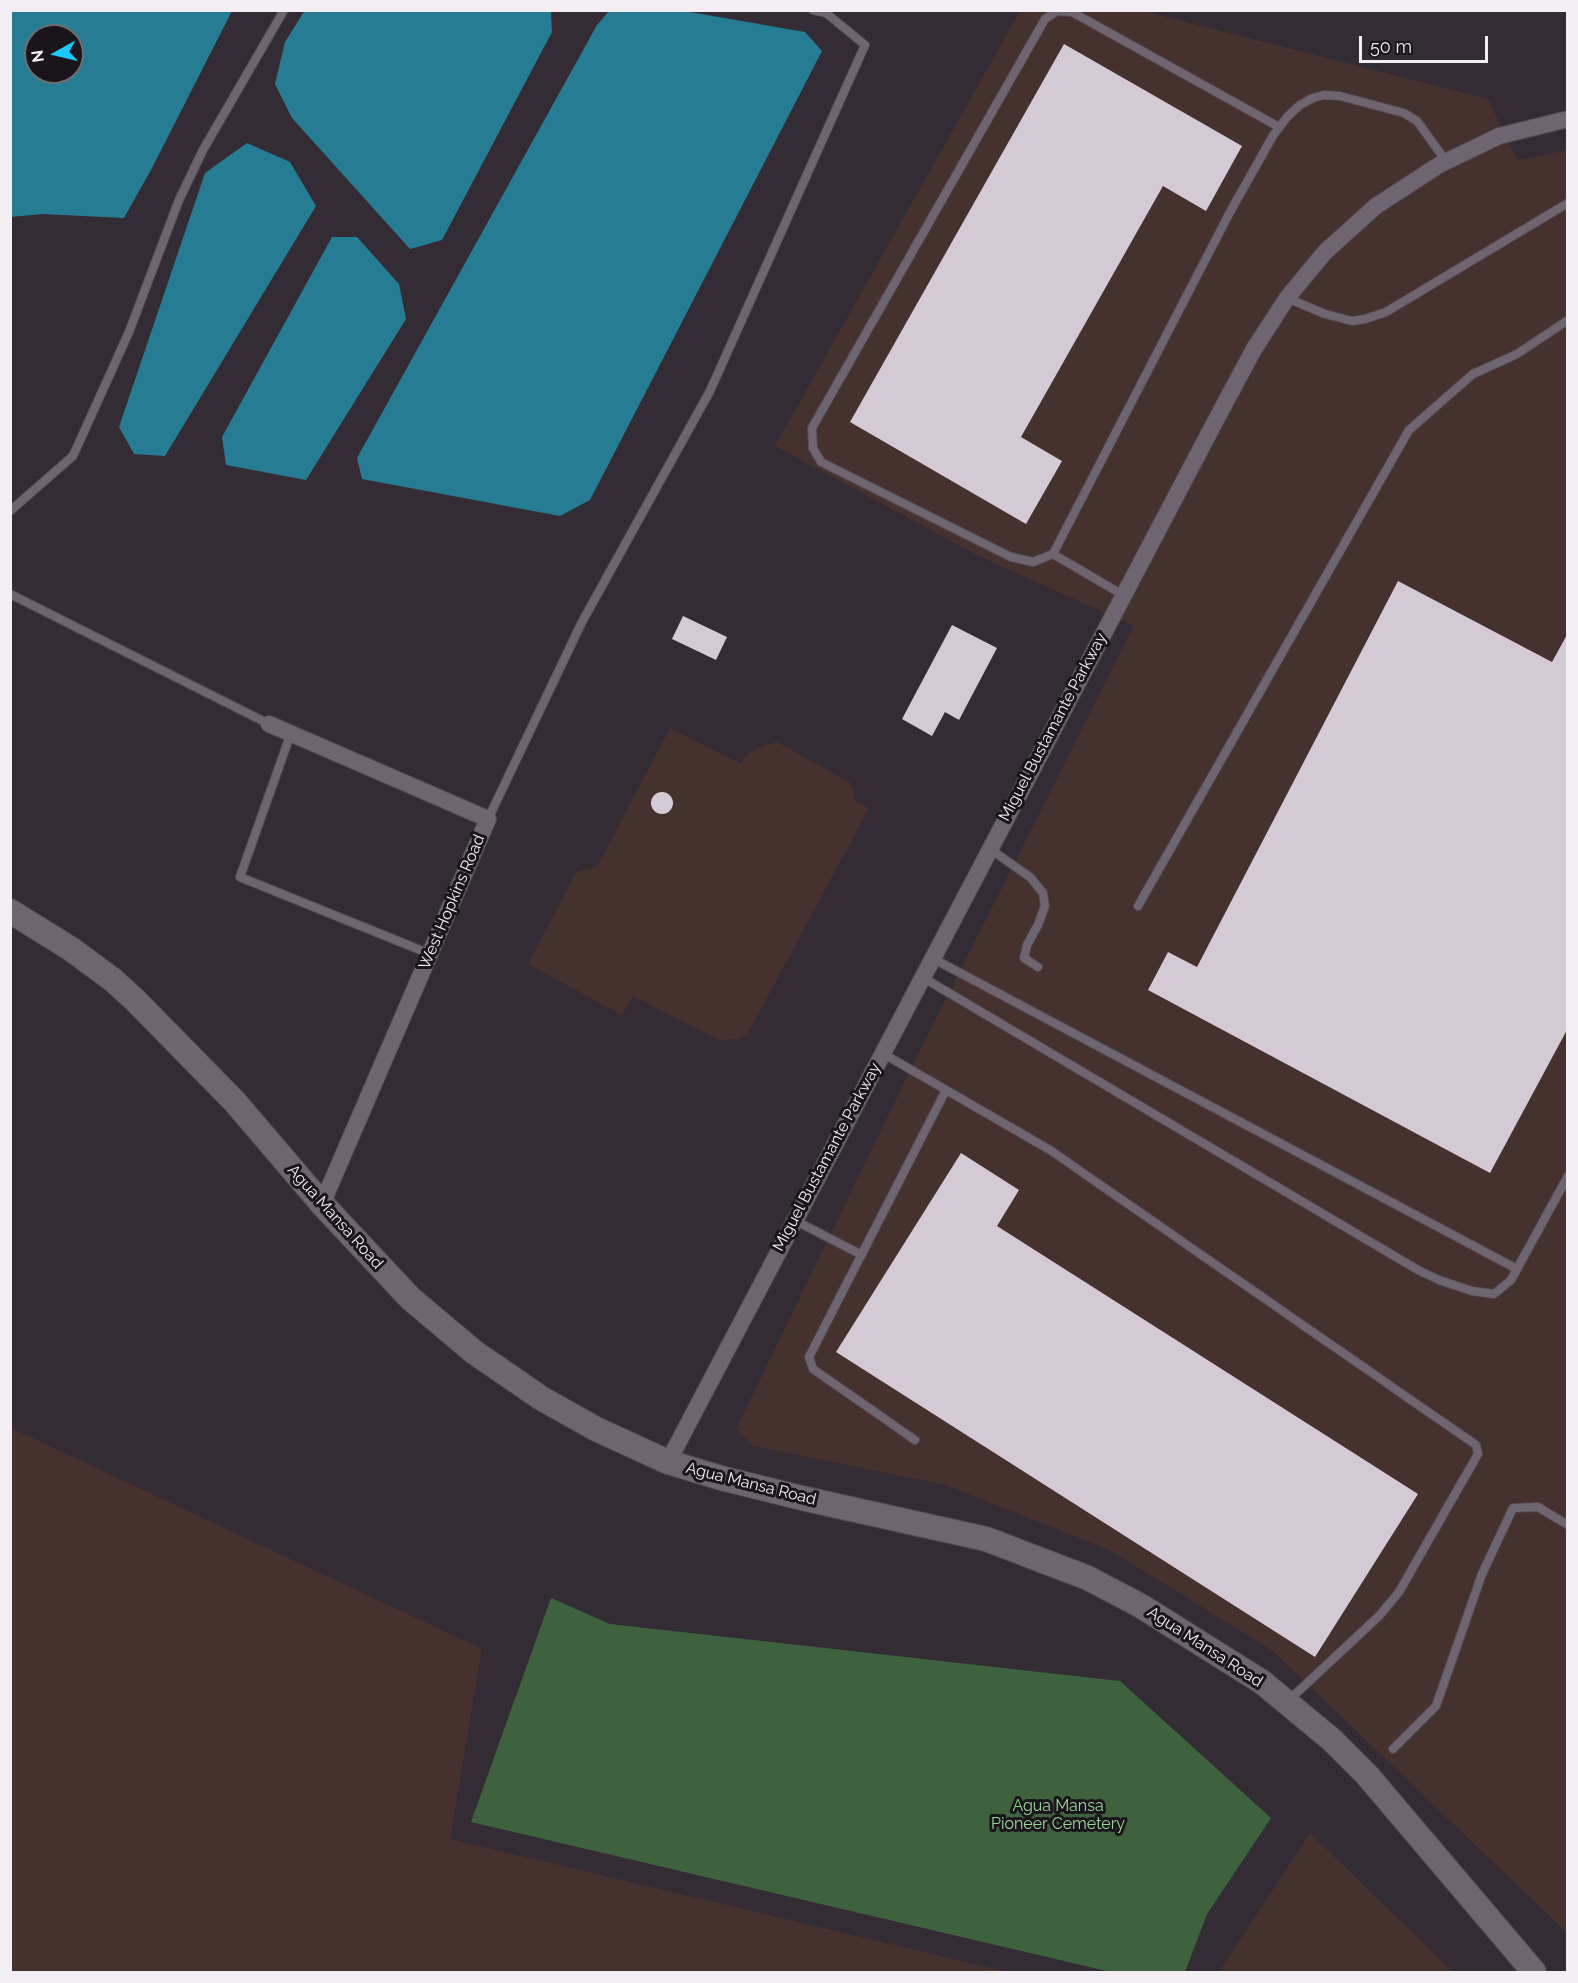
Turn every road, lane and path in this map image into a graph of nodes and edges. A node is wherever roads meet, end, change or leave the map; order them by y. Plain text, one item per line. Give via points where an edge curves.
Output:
1 (284, 10) edge
2 (813, 10) edge
3 (1568, 119) edge
4 (1279, 127) junction
5 (1446, 161) junction
6 (1568, 203) edge
7 (1287, 298) junction
8 (1568, 320) edge
9 (10, 511) edge
10 (1053, 554) junction
11 (10, 594) edge
12 (1123, 595) junction
13 (269, 724) joint
14 (291, 734) junction
15 (488, 819) junction
16 (990, 848) junction
17 (1138, 906) dead end
18 (10, 911) edge
19 (430, 954) junction
20 (932, 958) junction
21 (1038, 967) dead end
22 (922, 977) junction
23 (882, 1053) junction
24 (946, 1090) junction
25 (1568, 1176) edge
26 (322, 1204) junction
27 (794, 1220) junction
28 (862, 1255) junction
29 (1517, 1269) junction
30 (915, 1440) dead end
31 (668, 1462) junction
32 (1568, 1525) edge
33 (1287, 1703) junction
34 (1393, 1749) dead end
35 (1534, 1972) edge

1 - 9 lane via 203,150 179,200 129,332 73,456
2 - 15 lane via 826,13 865,45 710,391 582,622
3 - 5 street, Miguel Bustamante Parkway via 1499,136
4 - 5 lane via 1312,98 1340,96 1404,113 1418,121
4 - 10 lane via 1230,212
4 - 10 lane via 1072,12 1057,11 1045,19 812,428 813,448 821,462 1011,558 1033,562
5 - 7 street, Miguel Bustamante Parkway via 1376,206 1325,252
6 - 7 lane via 1386,312 1352,321
7 - 12 street, Miguel Bustamante Parkway via 1254,350
8 - 17 lane via 1517,354 1473,374 1409,430
10 - 12 lane
11 - 13 lane
12 - 16 street, Miguel Bustamante Parkway
13 - 14 street, West Hopkins Road
14 - 15 street, West Hopkins Road
14 - 19 lane via 240,877
15 - 19 street, West Hopkins Road
16 - 20 street, Miguel Bustamante Parkway
16 - 21 lane via 1030,877 1043,893 1045,906 1024,958
18 - 26 main road, Agua Mansa Road via 71,949 120,987 235,1102
19 - 26 street, West Hopkins Road
20 - 22 street, Miguel Bustamante Parkway
20 - 29 lane
22 - 23 street, Miguel Bustamante Parkway
22 - 29 lane via 1439,1281 1494,1294 1511,1280
23 - 24 lane
23 - 27 street, Miguel Bustamante Parkway
24 - 28 lane
24 - 33 lane via 1050,1150 1476,1445 1478,1454 1399,1592
25 - 29 lane
26 - 31 main road, Agua Mansa Road via 410,1298 474,1352 586,1424
27 - 28 lane
27 - 31 street, Miguel Bustamante Parkway
28 - 30 lane via 809,1358 810,1364
31 - 33 main road, Agua Mansa Road via 806,1499 987,1539 1039,1558 1141,1606
32 - 34 lane via 1538,1507 1513,1508 1482,1574 1436,1706
33 - 35 main road, Agua Mansa Road via 1367,1775

